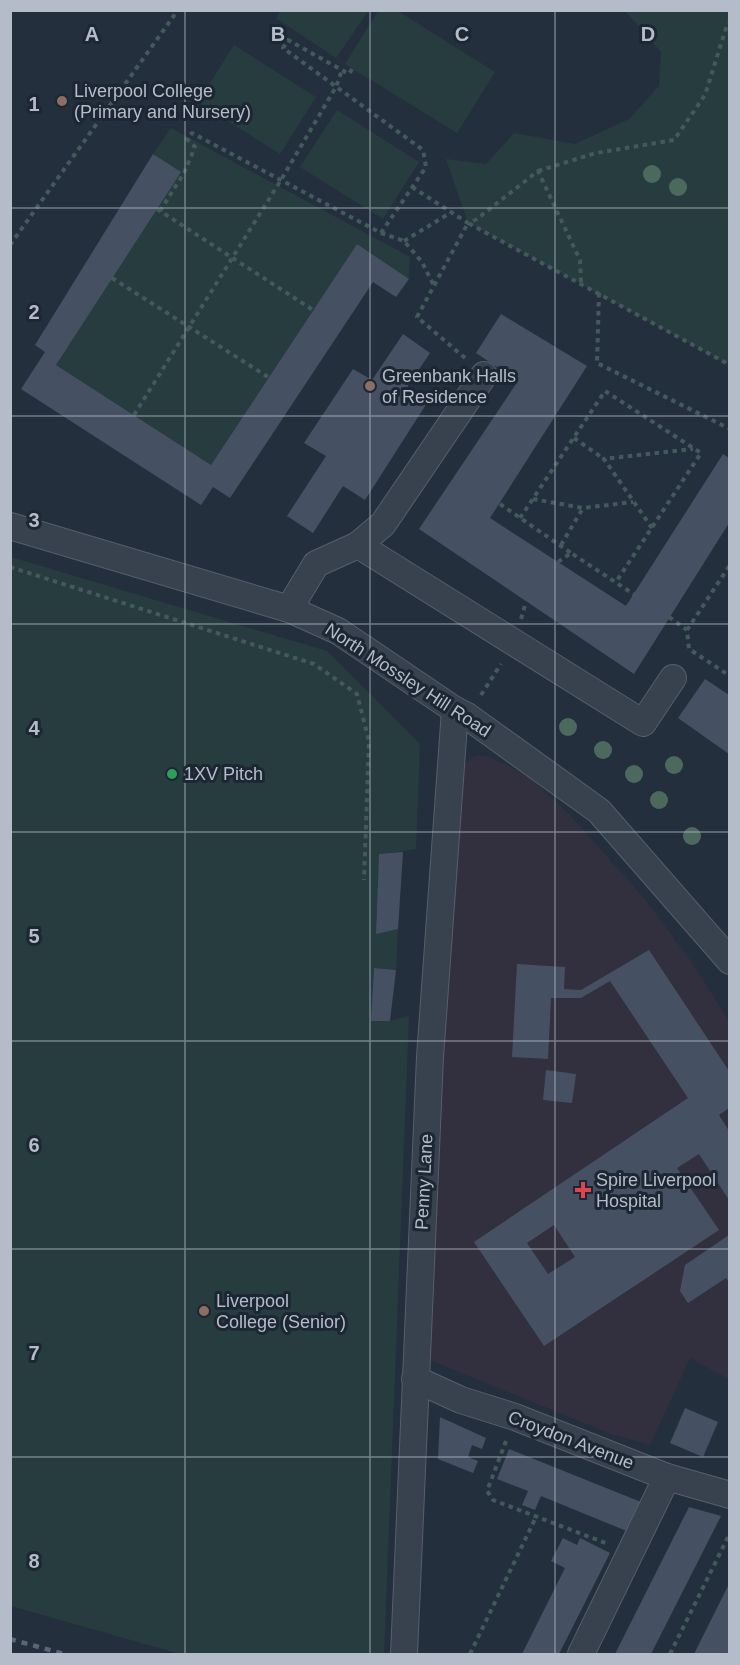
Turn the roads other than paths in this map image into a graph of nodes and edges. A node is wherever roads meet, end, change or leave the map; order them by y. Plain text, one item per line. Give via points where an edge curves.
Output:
1 (484, 375) road end
2 (10, 526) edge
3 (358, 545) junction
4 (289, 609) junction
5 (673, 678) dead end
6 (454, 710) junction
7 (729, 961) edge
8 (415, 1379) junction
9 (667, 1477) junction
10 (729, 1495) edge
11 (404, 1654) edge
12 (581, 1654) edge

1 - 3 street via 383,524
2 - 4 street, North Mossley Hill Road
3 - 4 street via 316,564
3 - 5 street via 643,723
4 - 6 street, North Mossley Hill Road via 338,631
6 - 7 street, North Mossley Hill Road via 599,812
6 - 8 street, Penny Lane via 430,1057
8 - 9 street, Croydon Avenue
8 - 11 street, Penny Lane
9 - 10 street, Croydon Avenue
9 - 12 street

